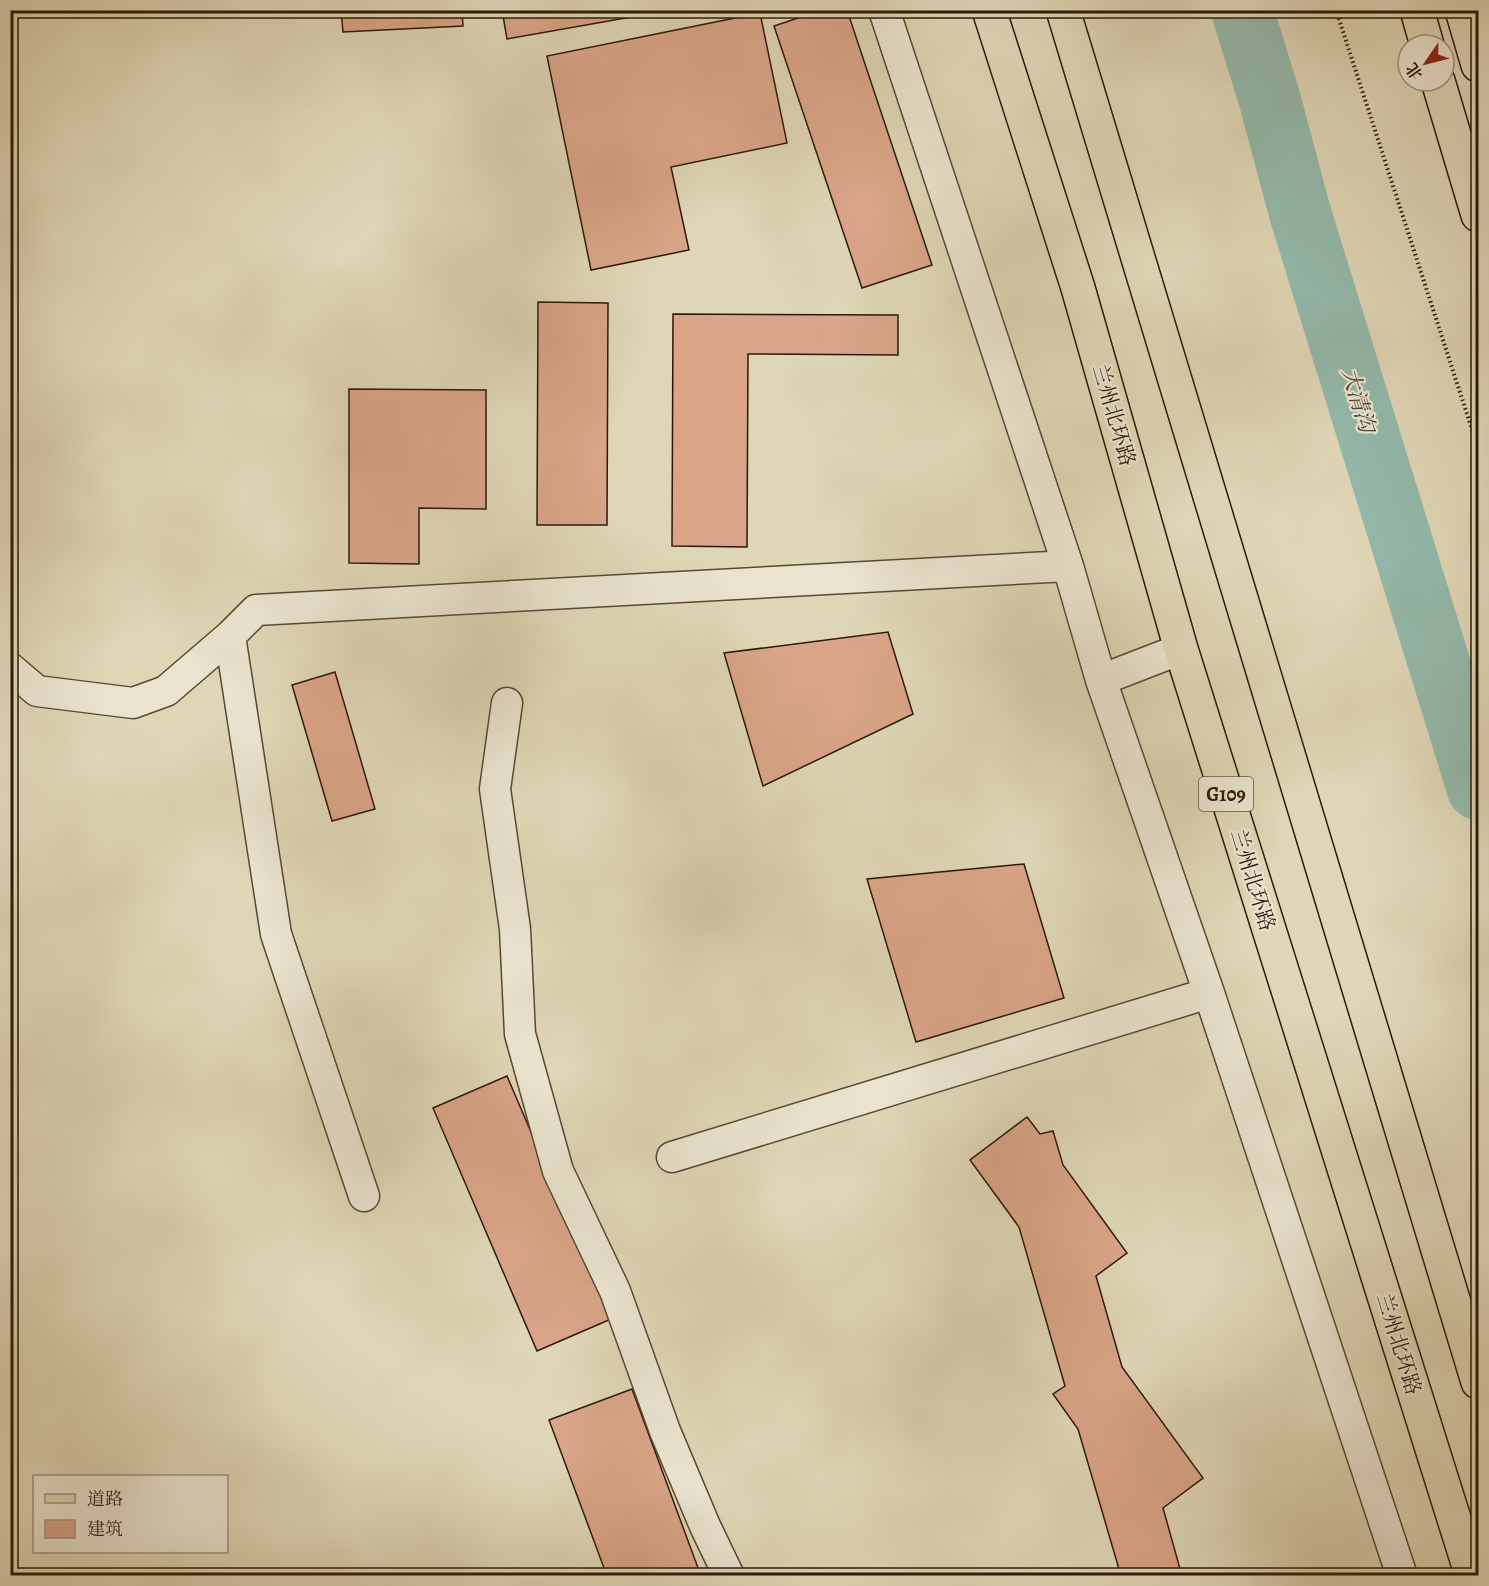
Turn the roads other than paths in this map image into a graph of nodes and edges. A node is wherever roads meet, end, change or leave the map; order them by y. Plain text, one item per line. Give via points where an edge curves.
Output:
1 (884, 10) edge
2 (989, 10) edge
3 (1063, 10) edge
4 (1417, 10) edge
5 (1462, 10) edge
6 (1424, 33) edge
7 (1479, 65) edge
8 (1442, 93) edge
9 (1479, 215) edge
10 (1068, 566) junction
11 (230, 636) junction
12 (1180, 649) junction
13 (10, 668) edge
14 (1101, 680) junction
15 (507, 703) dead end
16 (1209, 993) junction
17 (672, 1157) dead end
18 (364, 1196) dead end
19 (1479, 1382) edge
20 (729, 1575) edge
21 (1402, 1575) edge
22 (1472, 1575) edge

1 - 10 street
2 - 12 main road, 兰州北环路 / G109 via 1078,288
3 - 19 main road
4 - 6 main road
5 - 7 main road
8 - 9 main road
10 - 11 street via 256,610
10 - 14 street
11 - 13 street via 166,691 133,703 37,691
11 - 18 street via 276,934
12 - 14 street
12 - 22 main road, 兰州北环路 / G109
14 - 16 street
15 - 20 street via 495,789 515,929 520,1034 558,1171 615,1291 665,1431
16 - 17 street
16 - 21 street

